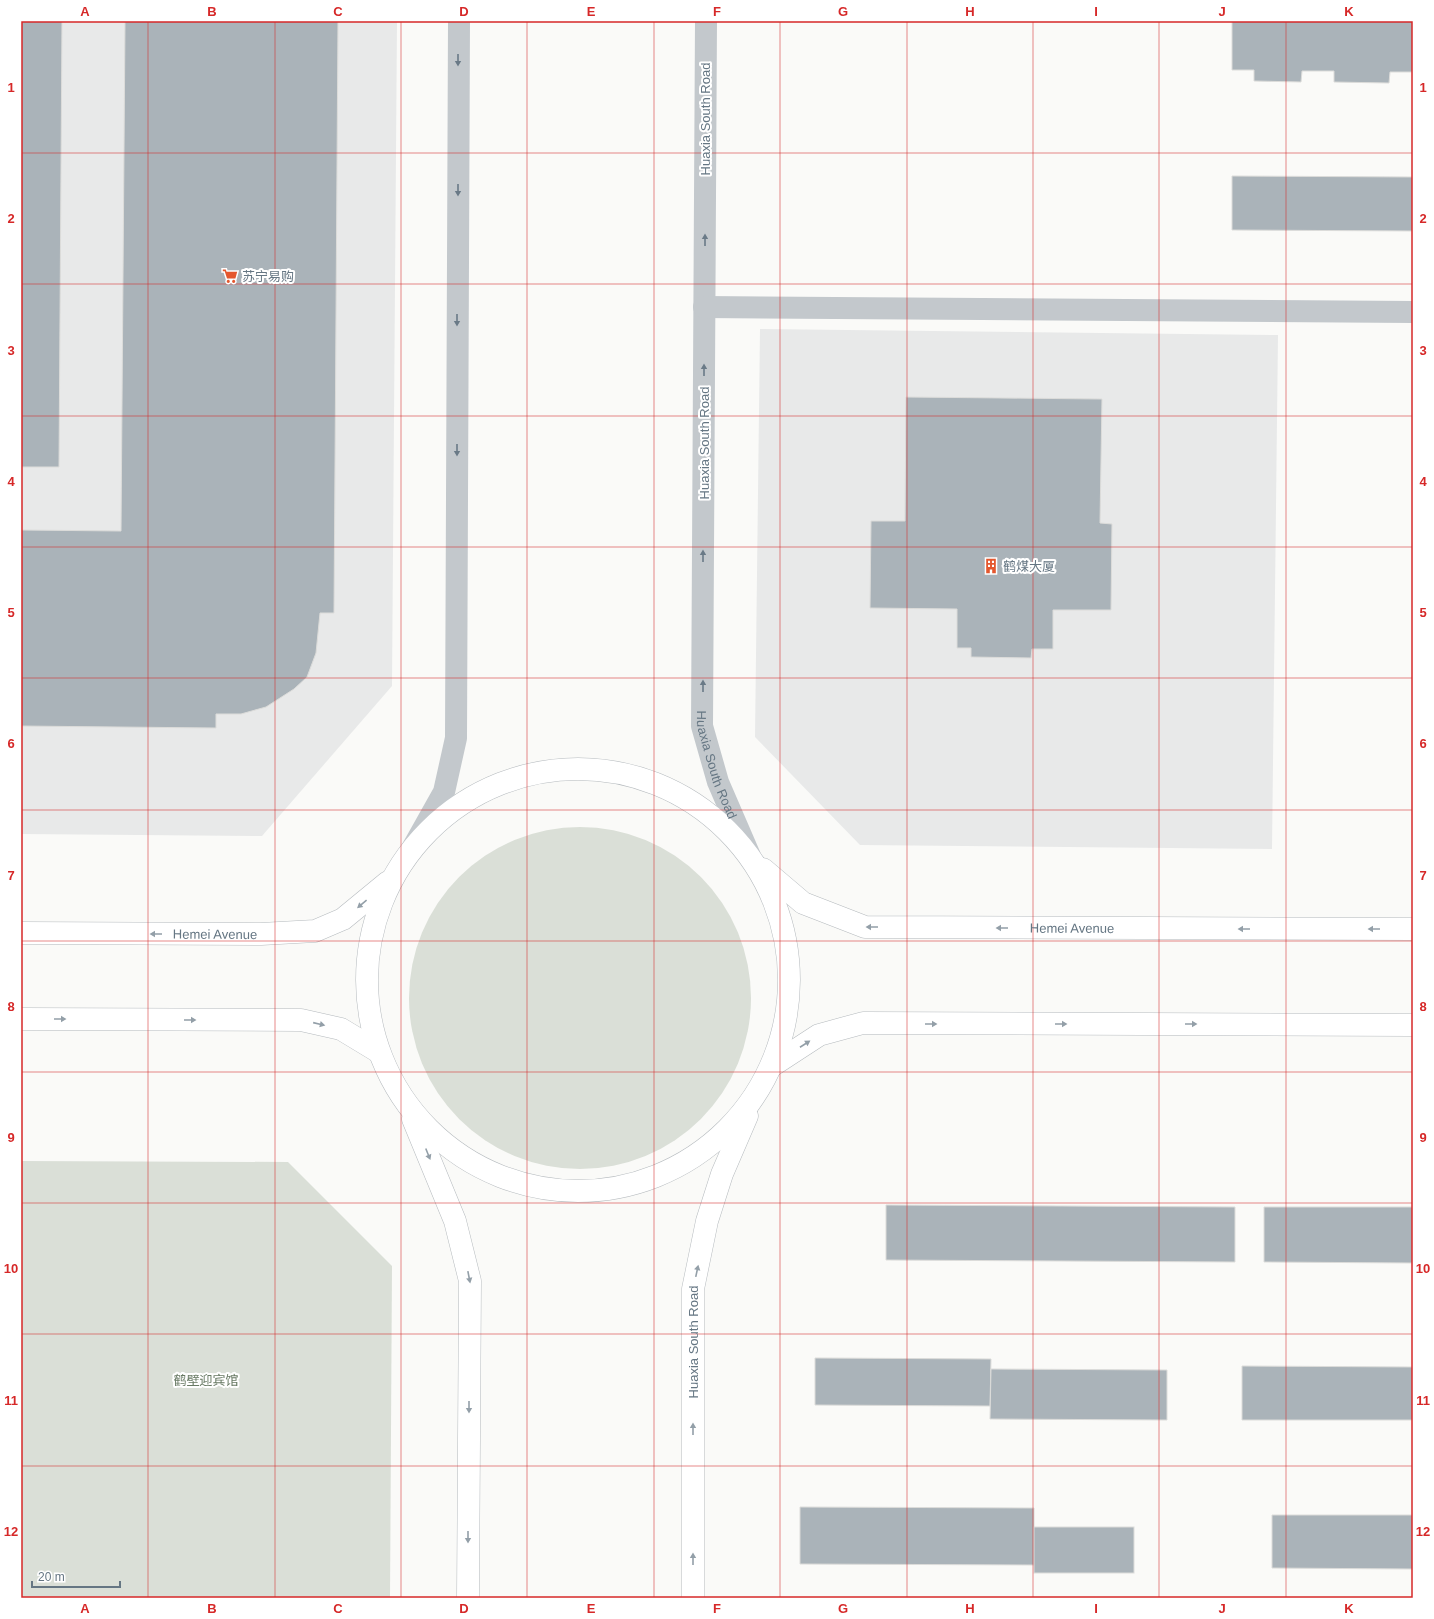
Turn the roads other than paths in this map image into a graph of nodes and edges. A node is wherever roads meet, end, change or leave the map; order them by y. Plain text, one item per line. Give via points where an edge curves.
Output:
1 (458, 21) edge
2 (706, 21) edge
3 (704, 307) junction
4 (1413, 312) edge
5 (412, 849) junction
6 (751, 857) junction
7 (392, 879) junction
8 (1413, 929) edge
9 (21, 933) edge
10 (21, 1019) edge
11 (1413, 1025) edge
12 (379, 1052) junction
13 (773, 1065) junction
14 (755, 1096) junction
15 (408, 1105) junction
16 (468, 1598) edge
17 (693, 1598) edge

1 -> 5 street via 456,738 444,792
3 -> 2 street, Huaxia South Road
3 - 4 street
6 -> 3 street, Huaxia South Road via 718,782 702,726
5 - 6 main road, Hemei Avenue via 436,823 465,802 494,786 524,776 556,770 588,769 620,773 651,782 680,795 708,813 732,834
5 - 7 main road, Hemei Avenue
8 -> 6 main road, Hemei Avenue via 864,927 803,903
6 - 13 main road, Hemei Avenue via 770,890 783,924 790,959 790,996 784,1031
7 -> 9 main road, Hemei Avenue via 343,919 315,931 261,934
7 - 12 main road, Hemei Avenue via 377,912 369,946 366,982 369,1018
10 -> 12 main road via 301,1020 341,1029
13 -> 11 main road, Hemei Avenue via 819,1035 862,1023
12 - 15 main road, Hemei Avenue via 394,1085
13 - 14 main road, Hemei Avenue
14 - 15 main road, Hemei Avenue via 733,1125 711,1144 675,1168 642,1182 607,1189 571,1191 535,1187 501,1177 468,1161 439,1140
17 -> 14 main road, Huaxia South Road via 693,1289 707,1221 722,1174
15 -> 16 main road via 455,1221 470,1281

